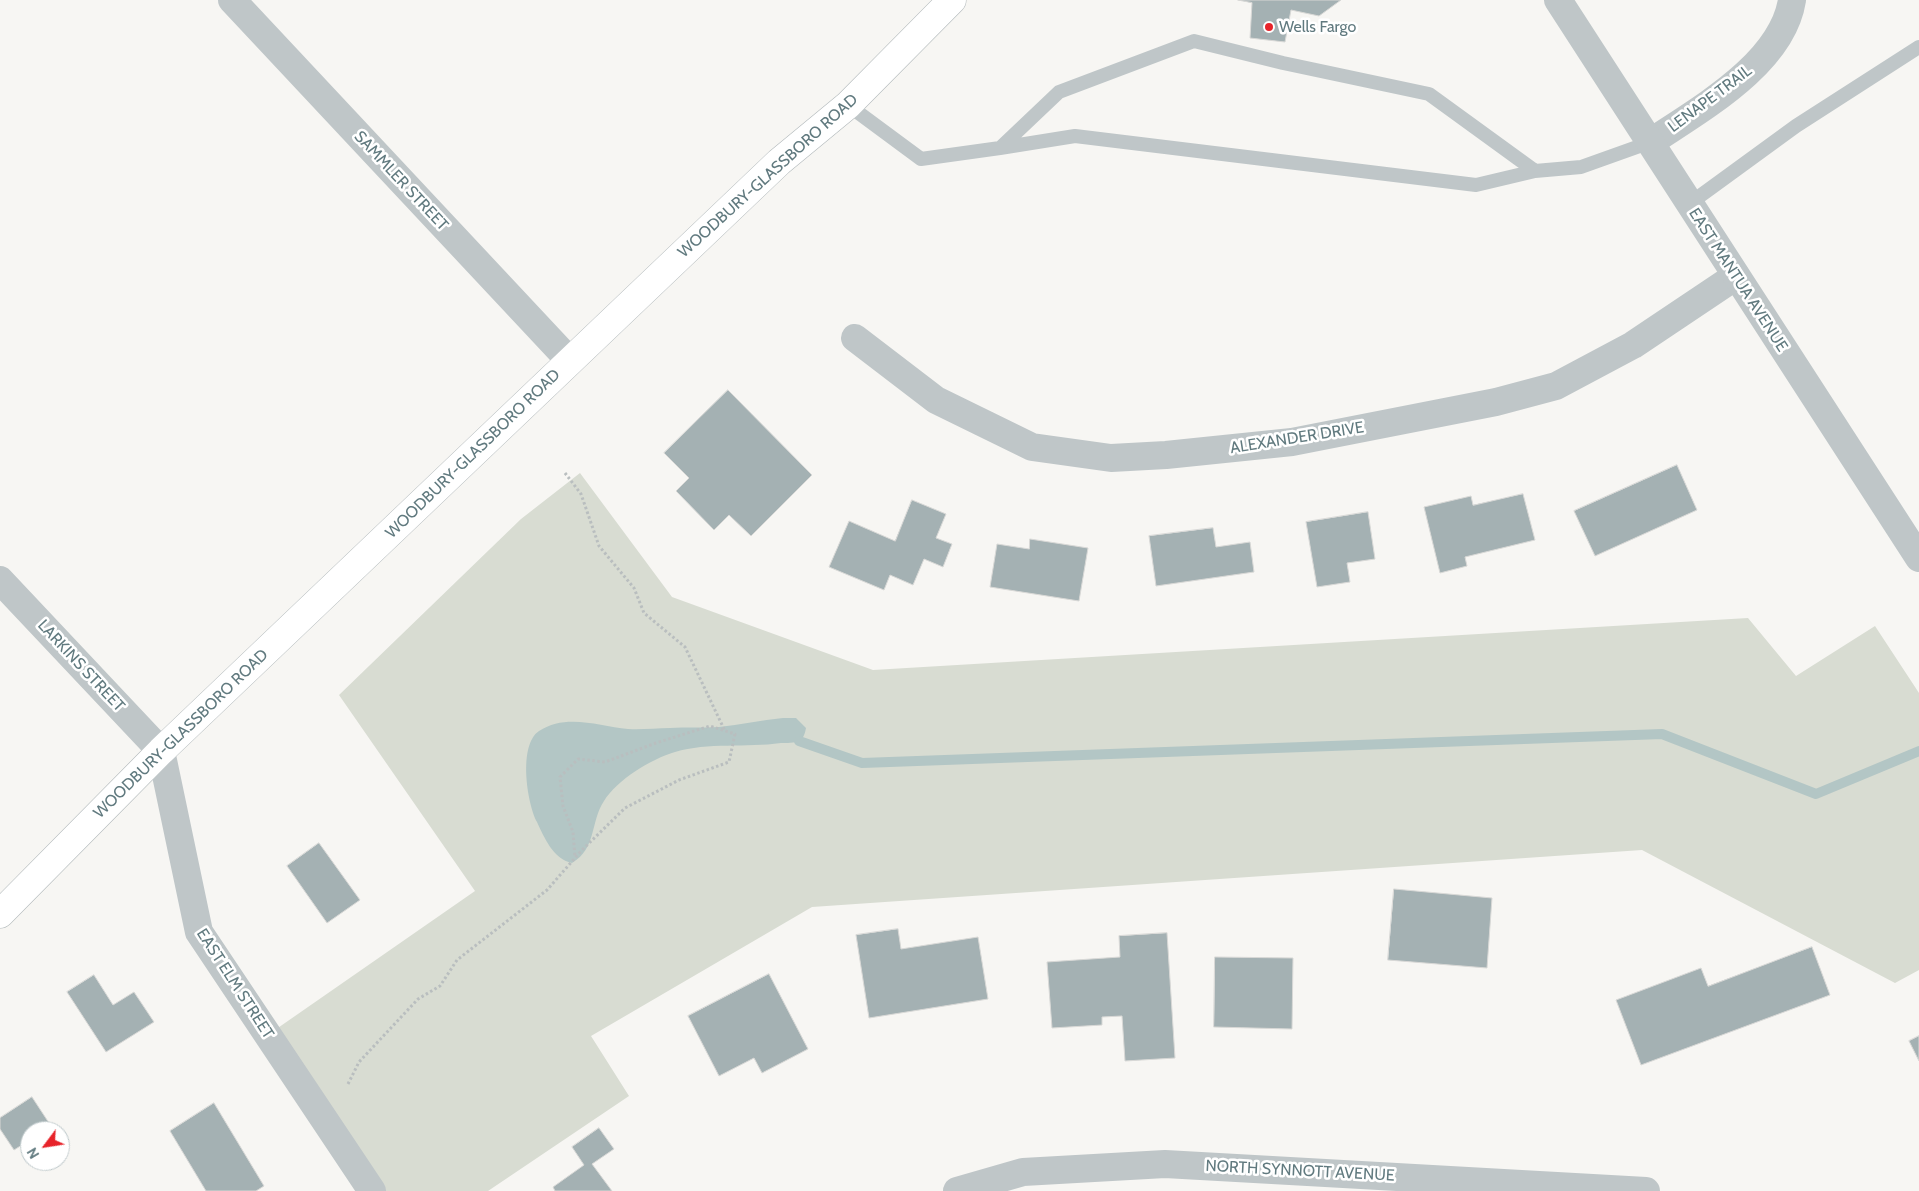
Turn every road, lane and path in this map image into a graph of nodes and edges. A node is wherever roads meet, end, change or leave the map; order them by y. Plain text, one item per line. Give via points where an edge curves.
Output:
1 (232, 0) edge
2 (952, 0) edge
3 (1558, 0) edge
4 (1792, 0) edge
5 (1919, 48) edge
6 (848, 105) junction
7 (1650, 142) junction
8 (1000, 148) junction
9 (1535, 171) junction
10 (1689, 204) junction
11 (1736, 276) junction
12 (855, 338) dead end
13 (570, 361) junction
14 (565, 473) dead end
15 (1919, 558) edge
16 (0, 580) edge
17 (726, 731) junction
18 (161, 751) junction
19 (575, 857) junction
20 (0, 914) edge
21 (348, 1084) dead end
22 (372, 1191) edge
23 (957, 1191) edge
24 (1646, 1191) edge

1 - 13 street, SAMMLER STREET
2 - 6 main road, WOODBURY-GLASSBORO ROAD
3 - 7 street, EAST MANTUA AVENUE
4 - 7 street, LENAPE TRAIL via 1774,42 1744,77
5 - 10 lane via 1796,126
6 - 8 lane via 921,160
6 - 13 main road, WOODBURY-GLASSBORO ROAD via 780,162
7 - 9 lane via 1581,167
7 - 10 street, EAST MANTUA AVENUE
8 - 9 lane via 1075,136 1476,185
8 - 9 lane via 1059,92 1194,41 1429,94
10 - 11 street, EAST MANTUA AVENUE
11 - 12 street, ALEXANDER DRIVE via 1633,345 1556,386 1496,402 1292,442 1166,455 1111,458 1032,447 936,400
11 - 15 street, EAST MANTUA AVENUE
13 - 18 main road, WOODBURY-GLASSBORO ROAD
14 - 17 path via 581,494 599,546 634,588 644,613 685,647
16 - 18 street, LARKINS STREET
17 - 19 path via 735,734 729,762 679,780 625,808
17 - 19 path via 710,726 605,762 578,759 560,777 563,806 573,832
18 - 20 main road, WOODBURY-GLASSBORO ROAD
18 - 22 street, EAST ELM STREET via 198,932
19 - 21 path via 548,890 457,960 440,986 418,999 359,1062
23 - 24 street, NORTH SYNNOTT AVENUE via 1022,1172 1165,1164

